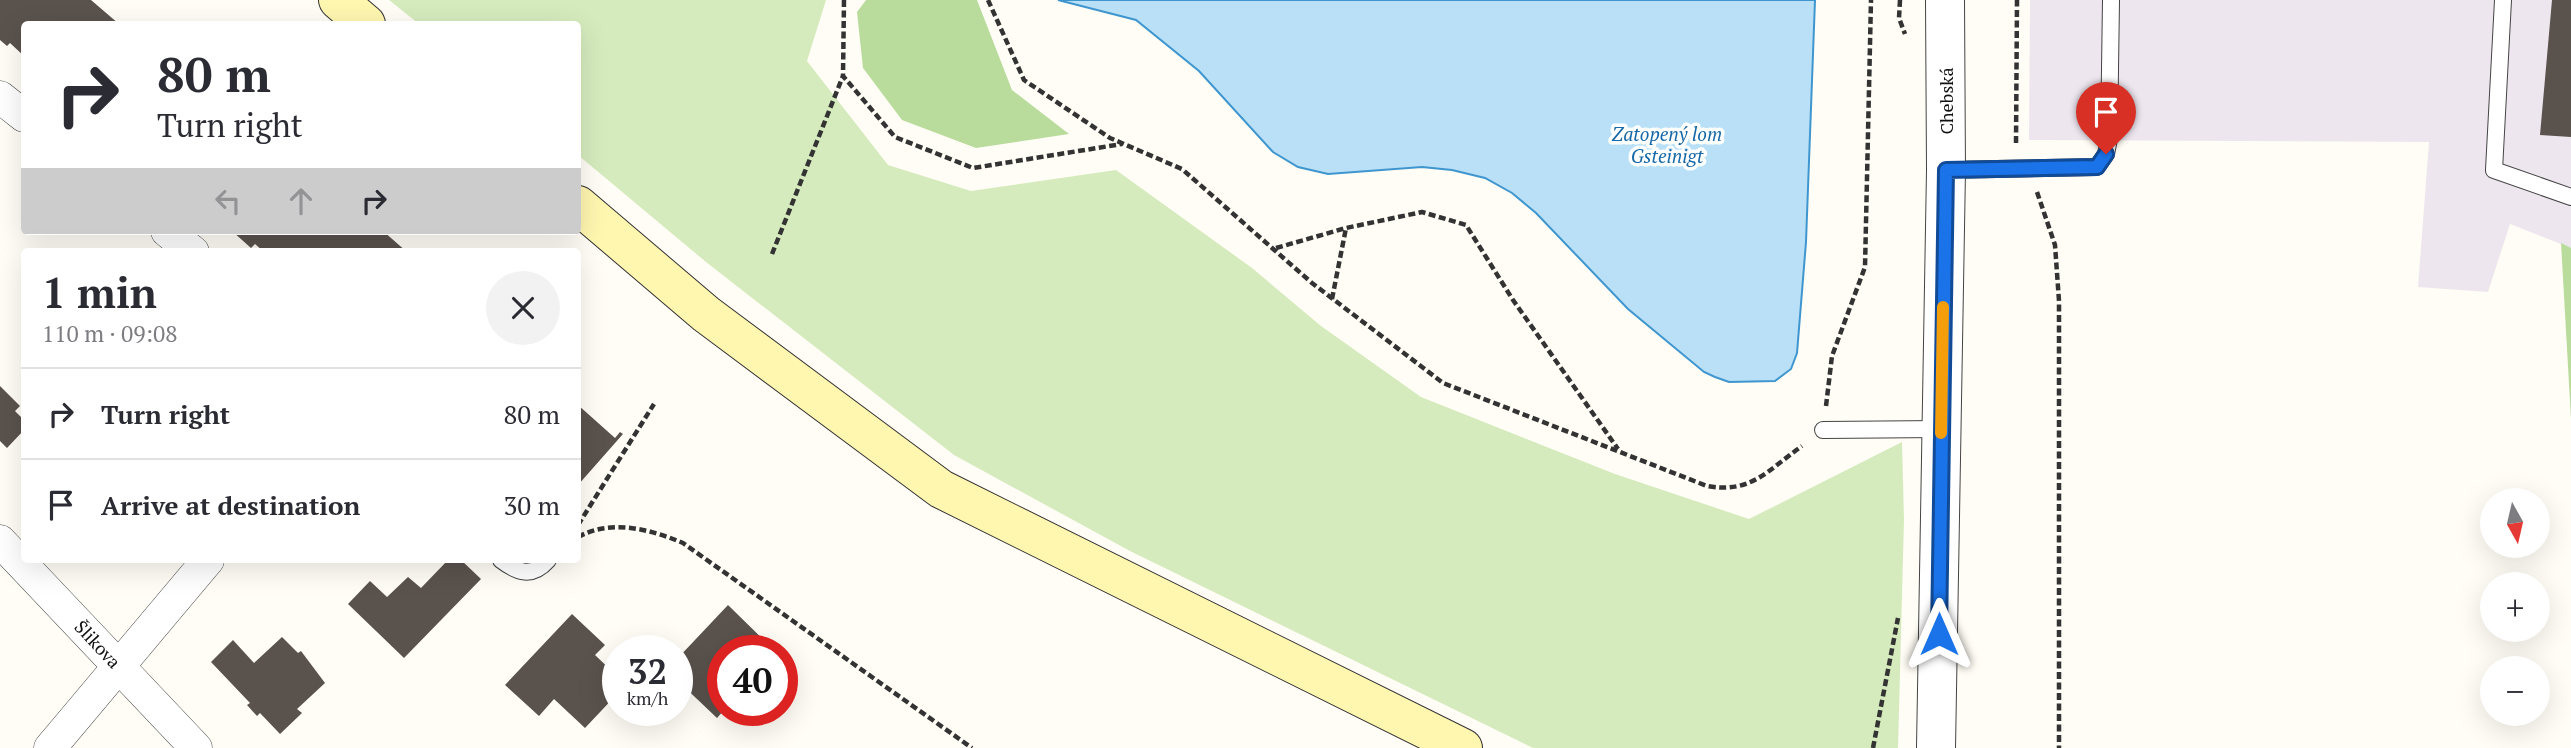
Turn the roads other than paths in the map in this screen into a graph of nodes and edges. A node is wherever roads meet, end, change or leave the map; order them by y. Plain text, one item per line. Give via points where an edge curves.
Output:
1 (338, 0) edge
2 (1945, 0) edge
3 (2111, 0) edge
4 (2503, 0) edge
5 (362, 21) edge
6 (0, 97) edge
7 (21, 114) edge
8 (1946, 170) junction
9 (2571, 197) edge
10 (581, 208) edge
11 (172, 235) edge
12 (188, 248) edge
13 (1941, 429) junction
14 (1823, 430) road end
15 (0, 541) edge
16 (205, 563) edge
17 (505, 563) edge
18 (545, 563) edge
19 (119, 666) junction
20 (50, 748) edge
21 (196, 748) edge
22 (1463, 748) edge
23 (1936, 748) edge

1 - 5 main road
2 - 8 street, Chebská
3 - 8 lane via 2109,139 2097,167
4 - 9 lane via 2494,170
6 - 7 street
8 - 13 street, Chebská
10 - 22 main road via 706,314 941,489
11 - 12 street
13 - 14 lane
13 - 23 street, Chebská
15 - 19 street, Šlikova
16 - 19 street
17 - 18 lane via 528,573
19 - 20 street
19 - 21 street, Šlikova

